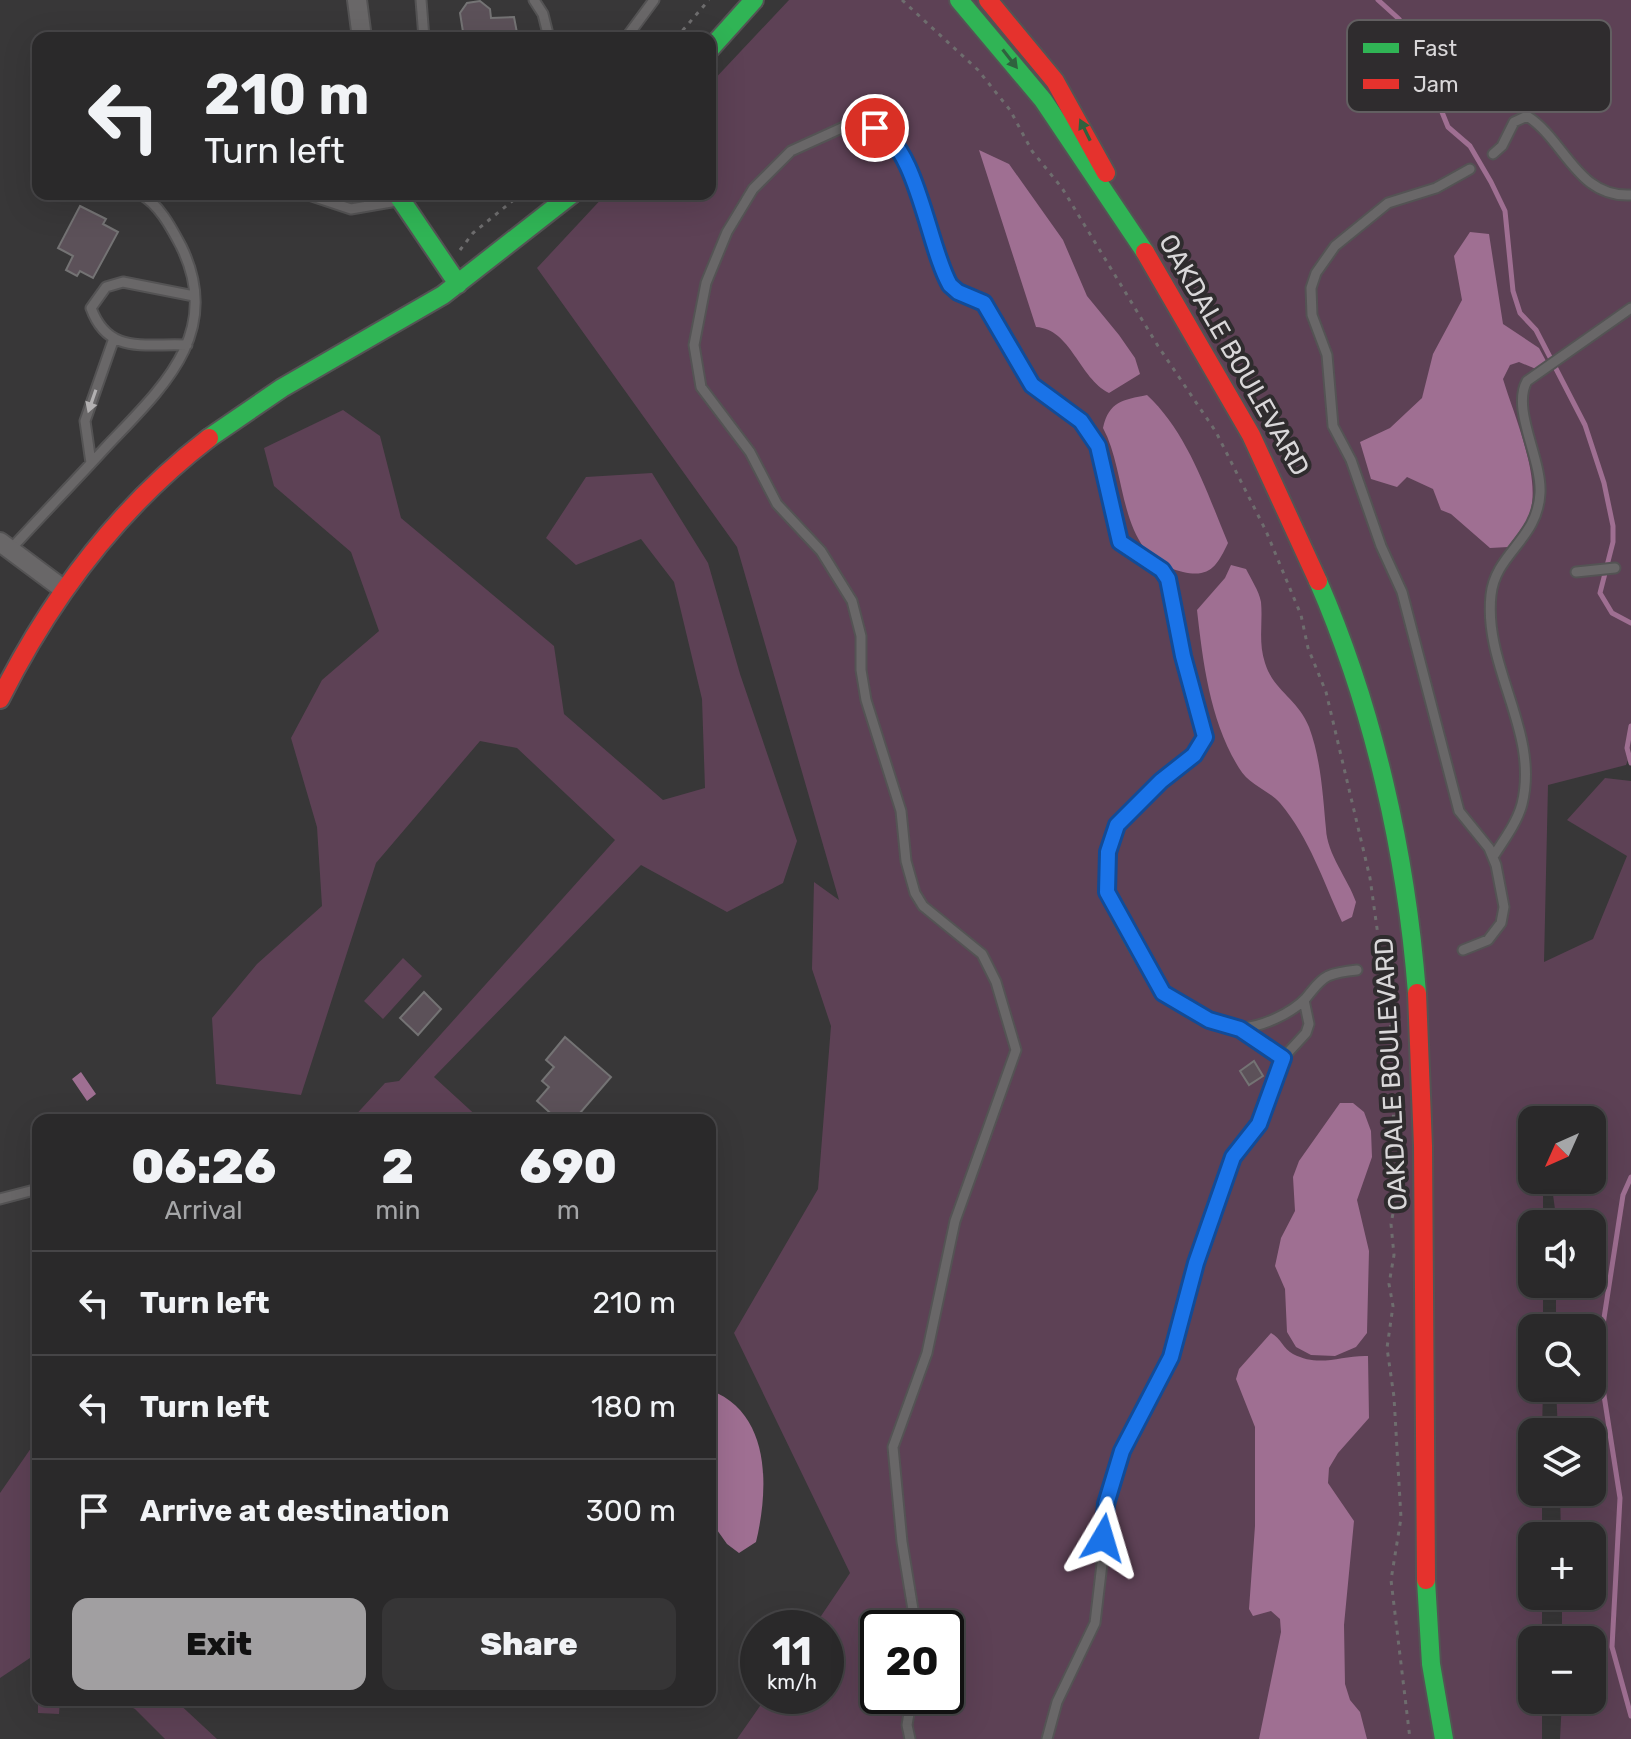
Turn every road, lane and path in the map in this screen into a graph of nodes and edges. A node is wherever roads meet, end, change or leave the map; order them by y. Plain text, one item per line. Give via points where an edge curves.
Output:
1 (357, 0) edge
2 (421, 0) edge
3 (534, 0) edge
4 (654, 0) edge
5 (709, 0) edge
6 (754, 0) edge
7 (902, 0) edge
8 (959, 0) edge
9 (988, 0) edge
10 (355, 32) edge
11 (424, 32) edge
12 (548, 32) edge
13 (630, 32) edge
14 (681, 32) edge
15 (716, 42) edge
16 (1493, 154) dead end
17 (1470, 169) dead end
18 (1631, 195) edge
19 (148, 200) edge
20 (324, 200) edge
21 (387, 200) edge
22 (401, 200) edge
23 (514, 200) edge
24 (564, 200) edge
25 (1129, 226) junction
26 (443, 262) junction
27 (458, 284) junction
28 (194, 296) junction
29 (1631, 308) edge
30 (113, 341) junction
31 (187, 345) junction
32 (91, 463) junction
33 (3, 546) edge
34 (1615, 568) dead end
35 (1576, 572) dead end
36 (63, 589) junction
37 (0, 699) edge
38 (1493, 857) junction
39 (1463, 950) dead end
40 (1357, 970) dead end
41 (1304, 1000) junction
42 (1240, 1029) junction
43 (1283, 1058) junction
44 (32, 1191) edge
45 (0, 1199) edge
46 (913, 1610) edge
47 (909, 1714) edge
48 (910, 1739) edge
49 (1047, 1739) edge
50 (1410, 1739) edge
51 (1444, 1739) edge

1 - 10 street
2 - 11 lane
3 - 12 lane
4 - 13 lane
5 - 14 path
6 - 15 main road
7 - 50 path via 978,70 1010,110 1216,432 1266,531 1326,692 1370,878 1394,1050 1397,1192 1387,1348 1401,1518 1391,1580
8 -> 25 main road, OAKDALE BOULEVARD via 1016,66
25 -> 9 main road, OAKDALE BOULEVARD via 1074,106 1033,48
16 - 18 lane via 1514,122 1527,116 1591,183
17 - 38 lane via 1436,188 1388,203 1335,246 1316,273 1311,301 1327,355 1333,426 1402,592 1459,811
19 - 28 lane via 158,208 190,263
20 - 21 lane via 351,209
22 - 26 main road
23 - 26 path
24 - 27 main road
25 - 51 main road, OAKDALE BOULEVARD via 1240,409 1304,540 1355,678 1392,820 1413,952 1422,1062 1426,1593
26 - 27 main road
27 - 36 main road via 280,389 185,457 124,513
28 - 30 lane via 123,282 106,287 91,308 98,328
28 - 31 lane
29 - 38 lane via 1527,381 1521,399 1539,465 1539,506 1536,521 1502,564 1491,593 1497,655 1525,761 1522,804
30 - 31 lane
30 -> 32 lane via 85,421
31 - 32 lane via 167,382
32 - 33 lane
33 - 36 street
34 - 35 lane
36 - 37 main road
38 - 39 lane via 1504,907 1501,923 1488,940
40 - 41 lane via 1324,978
41 - 42 lane via 1274,1019
41 - 43 lane via 1306,1033
42 - 43 lane
42 - 46 lane via 1209,1020 1163,993 1107,892 1108,852 1117,825 1194,755 1205,737 1168,579 1120,542 1098,446 1090,432 1032,385 984,303 950,285 895,138 875,128 846,126 805,142 765,174 727,232 696,321 695,368 701,387 750,452 777,504 821,551 852,601 861,636 866,700 901,811 915,893 923,906 982,954 1016,1050 955,1221 927,1353 893,1447
43 - 49 lane via 1259,1124 1233,1157 1196,1263 1178,1339 1112,1479 1095,1623 1057,1702
44 - 45 lane
47 - 48 lane

